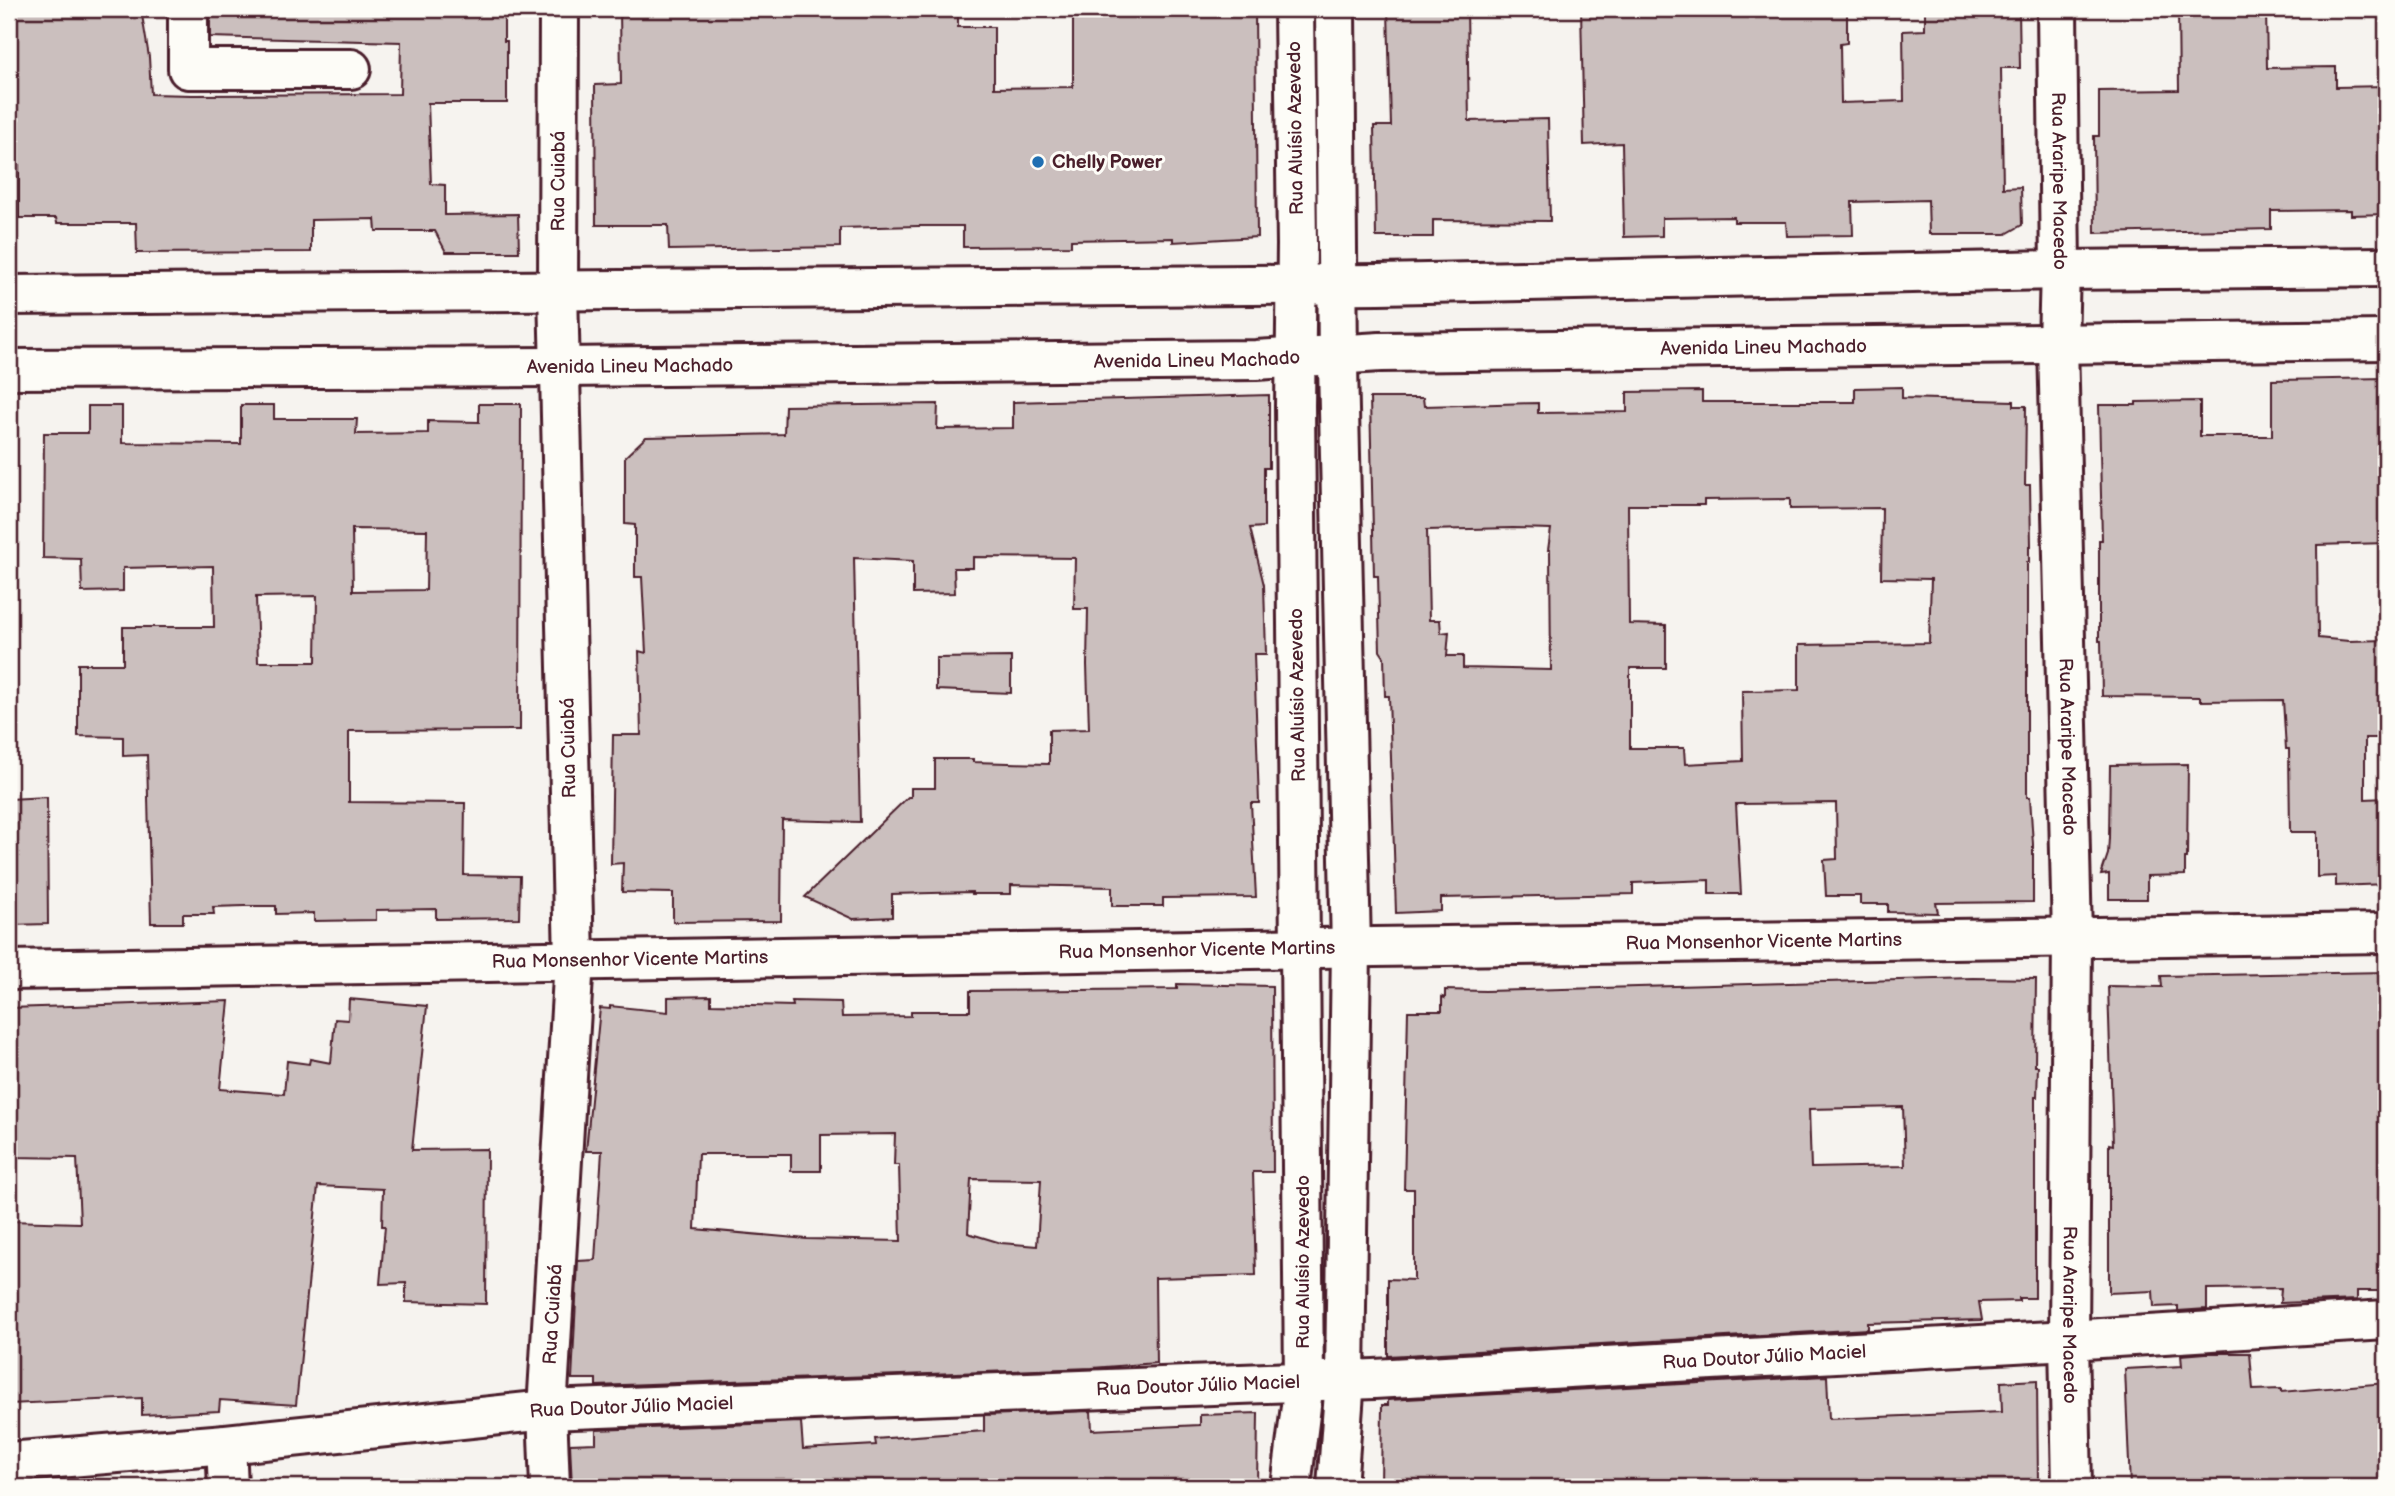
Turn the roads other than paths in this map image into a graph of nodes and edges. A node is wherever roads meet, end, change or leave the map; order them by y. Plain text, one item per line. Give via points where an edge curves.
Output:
1 (188, 9) edge
2 (559, 9) edge
3 (1294, 9) edge
4 (1335, 9) edge
5 (2057, 9) edge
6 (351, 69) dead end
7 (2386, 267) edge
8 (2060, 270) junction
9 (1297, 284) junction
10 (1338, 284) junction
11 (558, 290) junction
12 (9, 295) edge
13 (2386, 340) edge
14 (2058, 343) junction
15 (1339, 354) junction
16 (1296, 357) junction
17 (561, 367) junction
18 (9, 369) edge
19 (2386, 933) edge
20 (2072, 937) junction
21 (1351, 948) junction
22 (1301, 949) junction
23 (574, 960) junction
24 (9, 970) edge
25 (2386, 1320) edge
26 (2069, 1340) junction
27 (1345, 1379) junction
28 (1304, 1382) junction
29 (547, 1410) junction
30 (226, 1444) junction
31 (9, 1462) edge
32 (228, 1487) edge
33 (550, 1487) edge
34 (1291, 1487) edge
35 (1337, 1487) edge
36 (2072, 1487) edge

1 - 6 street via 188,68
2 - 11 street, Rua Cuiabá
3 - 9 street, Rua Aluísio Azevedo
4 - 10 street, Rua Aluísio Azevedo
5 - 8 street, Rua Araripe Macedo
7 - 8 street
8 - 10 street
8 - 14 street, Rua Araripe Macedo
9 - 10 street
9 - 11 street
9 - 16 street, Rua Aluísio Azevedo
10 - 15 street, Rua Aluísio Azevedo
11 - 12 street
11 - 17 street, Rua Cuiabá
13 - 14 street, Avenida Lineu Machado
14 - 15 street, Avenida Lineu Machado
14 - 20 street, Rua Araripe Macedo
15 - 16 street, Avenida Lineu Machado
15 - 21 street, Rua Aluísio Azevedo
16 - 17 street, Avenida Lineu Machado
16 - 22 street, Rua Aluísio Azevedo
17 - 18 street, Avenida Lineu Machado
17 - 23 street, Rua Cuiabá
19 - 20 street, Rua Monsenhor Vicente Martins
20 - 21 street, Rua Monsenhor Vicente Martins
20 - 26 street, Rua Araripe Macedo
21 - 22 street, Rua Monsenhor Vicente Martins
21 - 27 street, Rua Aluísio Azevedo
22 - 23 street, Rua Monsenhor Vicente Martins
22 - 28 street, Rua Aluísio Azevedo
23 - 24 street, Rua Monsenhor Vicente Martins
23 - 29 street, Rua Cuiabá
25 - 26 street, Rua Doutor Júlio Maciel
26 - 27 street, Rua Doutor Júlio Maciel
26 - 36 street, Rua Araripe Macedo
27 - 28 street, Rua Doutor Júlio Maciel
27 - 35 street, Rua Aluísio Azevedo
28 - 29 street, Rua Doutor Júlio Maciel
28 - 34 street, Rua Aluísio Azevedo
29 - 30 street, Rua Doutor Júlio Maciel
29 - 33 street, Rua Cuiabá
30 - 31 street, Rua Doutor Júlio Maciel
30 - 32 street

